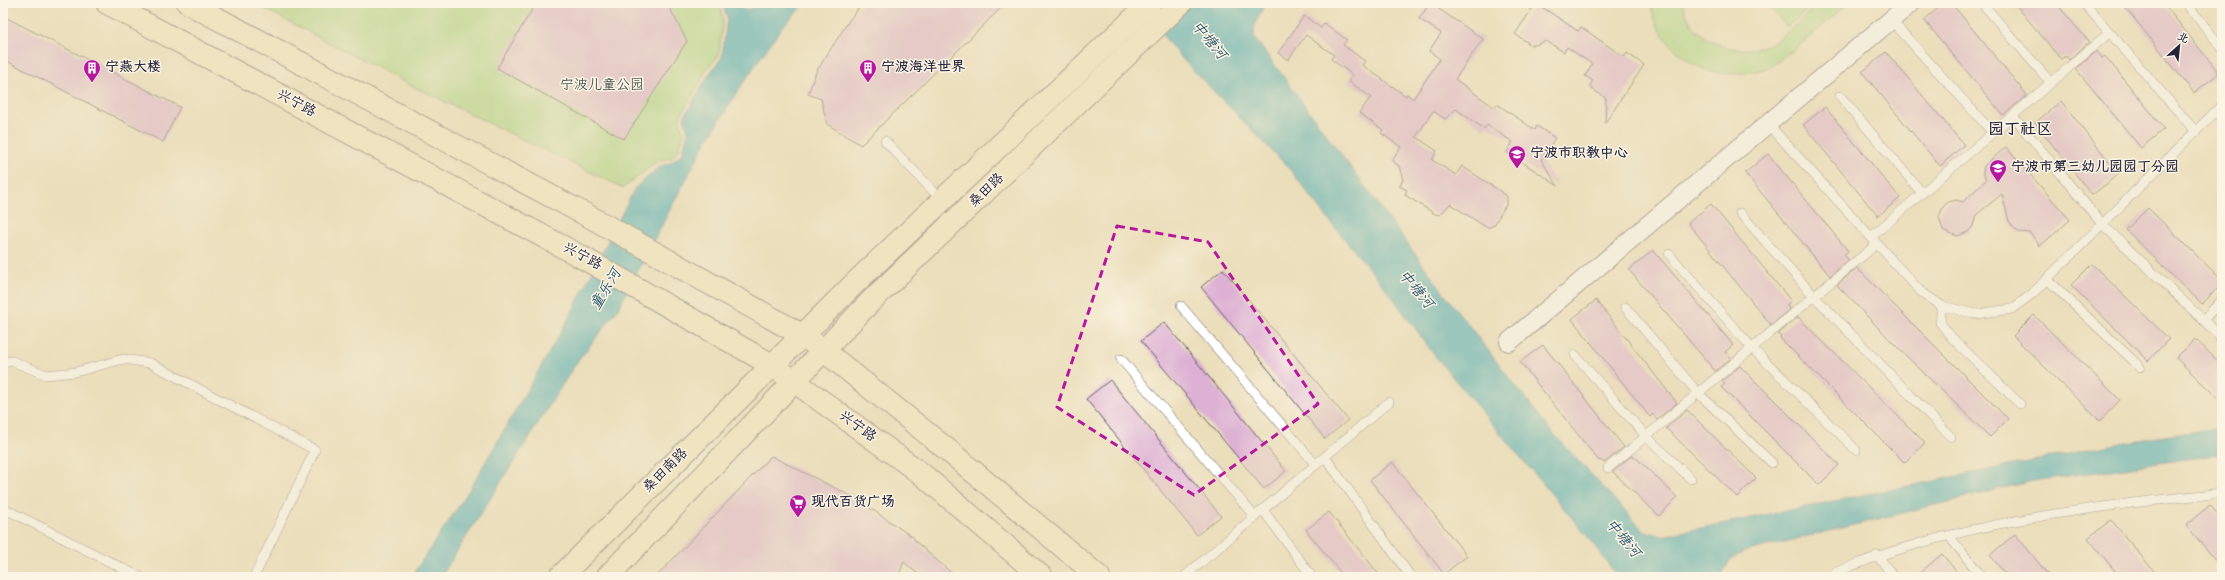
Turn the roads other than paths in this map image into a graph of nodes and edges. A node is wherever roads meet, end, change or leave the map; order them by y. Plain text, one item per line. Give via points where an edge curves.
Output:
1 (107, 3) edge
2 (188, 3) edge
3 (1150, 3) edge
4 (1181, 3) edge
5 (1911, 3) edge
6 (1982, 3) edge
7 (2084, 3) edge
8 (2186, 3) edge
9 (1891, 20) junction
10 (2109, 33) junction
11 (2222, 48) edge
12 (2051, 83) junction
13 (1840, 96) dead end
14 (2222, 105) edge
15 (2012, 116) junction
16 (1768, 124) junction
17 (2196, 132) junction
18 (1993, 133) junction
19 (885, 140) dead end
20 (1922, 193) junction
21 (943, 200) junction
22 (1740, 213) dead end
23 (2102, 224) junction
24 (1874, 240) junction
25 (1669, 254) dead end
26 (2047, 279) junction
27 (1814, 296) junction
28 (2222, 300) edge
29 (1181, 306) dead end
30 (1942, 306) junction
31 (1625, 307) dead end
32 (2203, 320) junction
33 (802, 335) junction
34 (2222, 338) edge
35 (1509, 342) dead end
36 (1752, 348) junction
37 (824, 350) junction
38 (1575, 355) dead end
39 (1121, 359) dead end
40 (3, 363) edge
41 (772, 365) junction
42 (2140, 367) dead end
43 (793, 381) junction
44 (1698, 393) junction
45 (1389, 402) dead end
46 (2020, 404) dead end
47 (1646, 436) junction
48 (1951, 437) dead end
49 (1856, 450) dead end
50 (1325, 457) junction
51 (1316, 464) junction
52 (1772, 464) dead end
53 (1608, 468) dead end
54 (1691, 479) dead end
55 (2222, 493) edge
56 (3, 508) edge
57 (1263, 510) junction
58 (1255, 517) junction
59 (1949, 536) junction
60 (1877, 555) junction
61 (140, 577) edge
62 (254, 577) edge
63 (560, 577) edge
64 (606, 577) edge
65 (1042, 577) edge
66 (1099, 577) edge
67 (1184, 577) edge
68 (1312, 577) edge
69 (1411, 577) edge
70 (1830, 577) edge
71 (1894, 577) edge
72 (1982, 577) edge

1 - 41 main road, 兴宁路 via 642,290
2 - 33 main road via 594,219
3 - 21 main road, 桑田路
4 - 37 main road, 桑田路 via 869,303
5 - 9 street
6 - 12 lane
7 - 10 lane
8 - 11 lane
9 - 16 street
9 - 18 lane
10 - 12 lane
10 - 17 lane
12 - 15 lane
13 - 20 lane
14 - 17 lane
15 - 18 lane
15 - 23 lane
16 - 24 lane
16 - 35 street
17 - 23 lane
18 - 20 lane
19 - 21 lane
20 - 24 lane
21 - 33 main road, 桑田路
22 - 27 lane
23 - 26 lane
23 - 32 lane
24 - 27 lane
24 - 30 lane via 1920,291
25 - 36 lane
26 - 30 lane via 2012,308 1976,314
26 - 42 lane
27 - 36 lane
27 - 48 lane
28 - 32 lane
29 - 51 lane
30 - 46 lane via 1940,322 1951,337
31 - 44 lane
32 - 34 lane
33 - 37 main road
33 - 41 main road, 桑田路
36 - 44 lane
36 - 49 lane
37 - 43 main road, 桑田路
37 - 66 main road
38 - 47 lane
39 - 58 lane
40 - 62 lane via 12,361 46,375 76,372 123,359 150,363 315,450
41 - 43 main road, 兴宁路
41 - 63 main road, 桑田南路
43 - 64 main road, 桑田南路
43 - 65 main road, 兴宁路 via 923,475
44 - 47 lane
44 - 52 lane
45 - 50 lane
47 - 53 lane
47 - 54 lane
50 - 51 lane
50 - 69 lane
51 - 57 lane
55 - 59 lane via 2091,507
56 - 61 lane
57 - 58 lane
57 - 68 lane
58 - 67 lane
59 - 60 lane
59 - 72 lane
60 - 70 lane
60 - 71 lane

